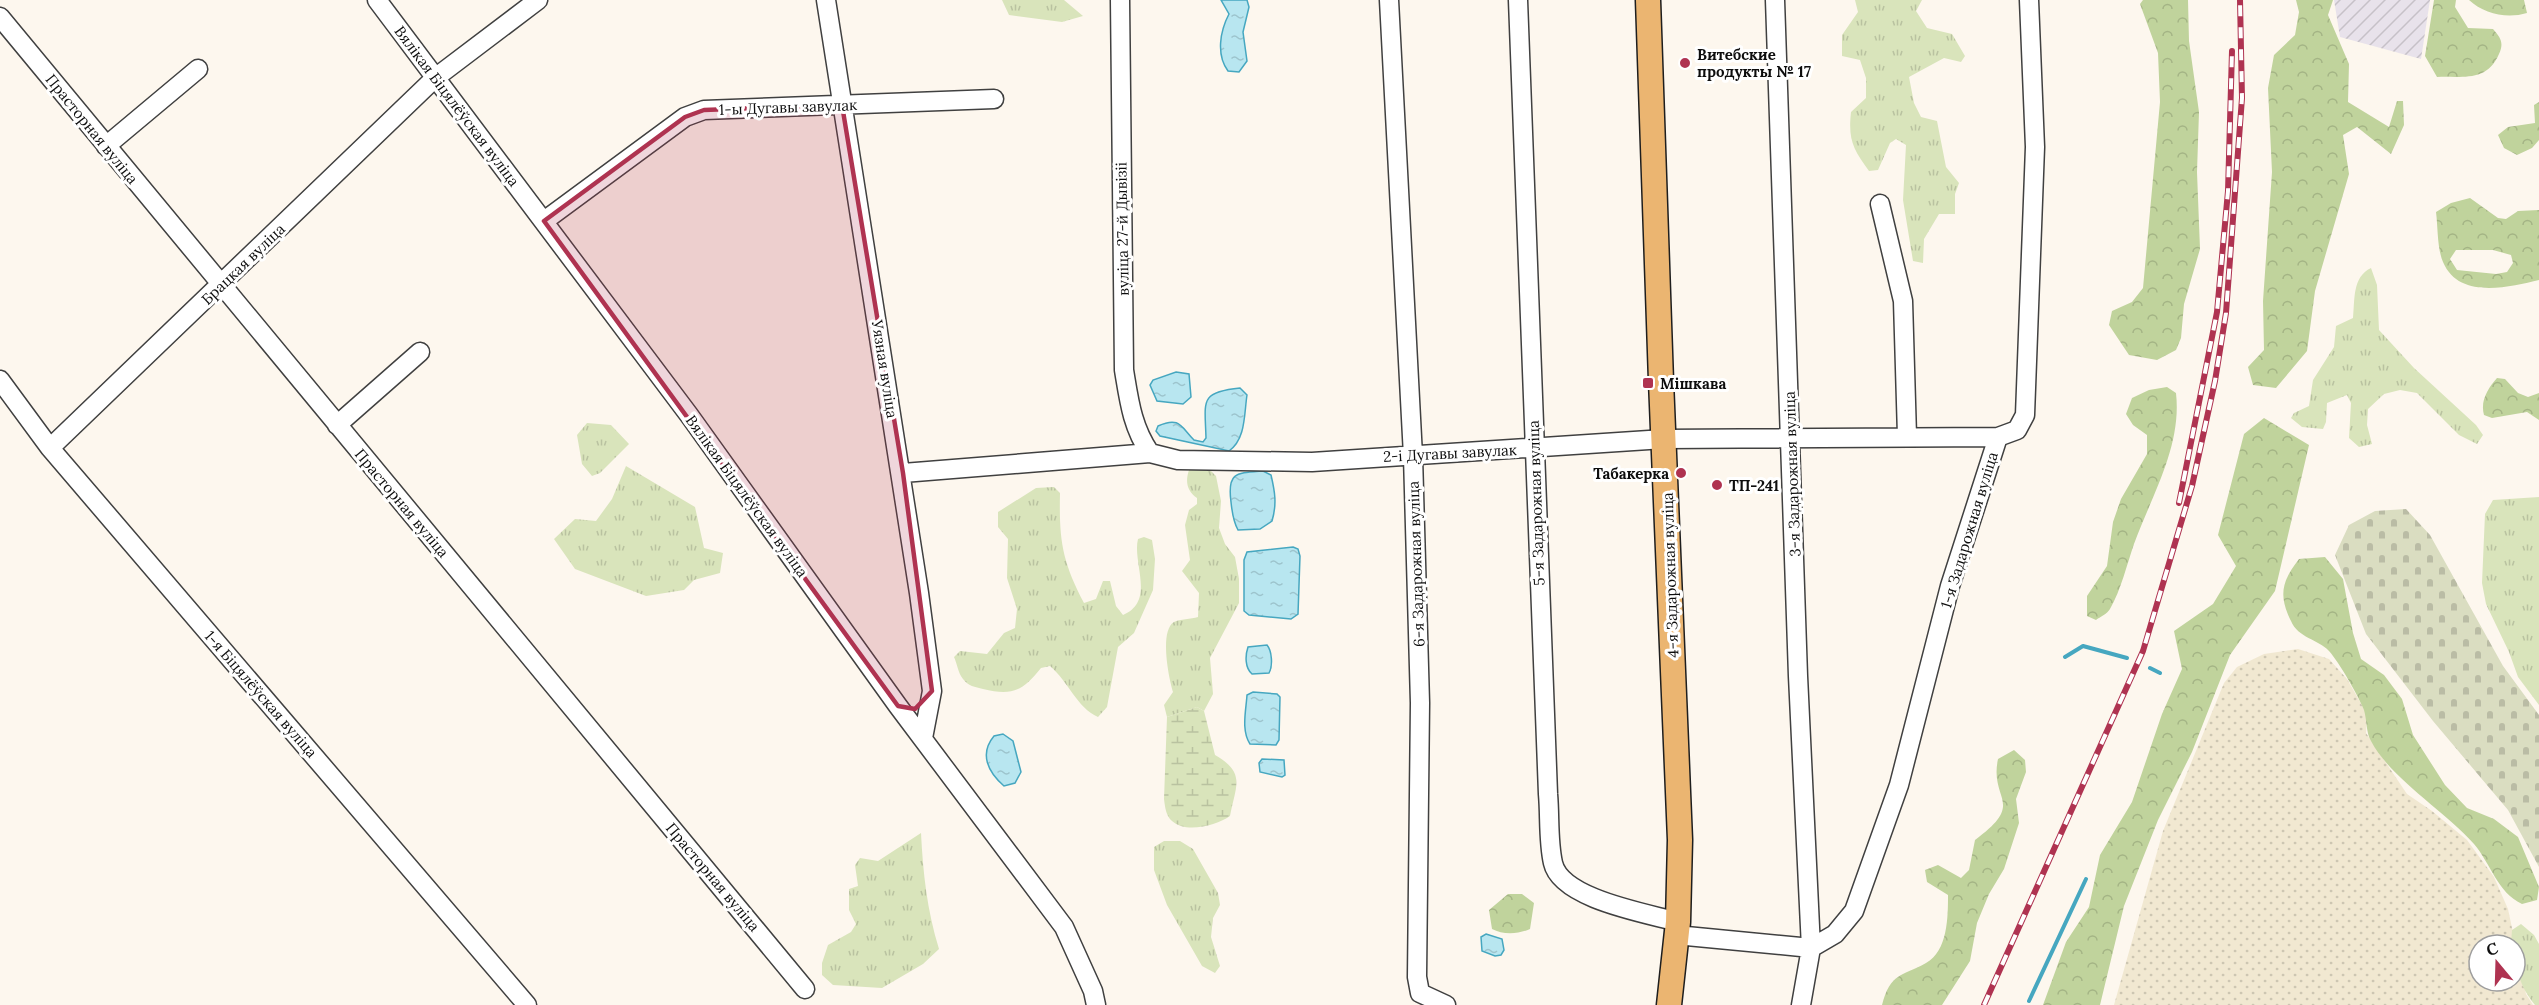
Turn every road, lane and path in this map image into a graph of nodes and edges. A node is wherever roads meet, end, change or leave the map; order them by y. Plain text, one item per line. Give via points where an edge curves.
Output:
1 (377, 0) edge
2 (538, 0) edge
3 (826, 0) edge
4 (1120, 0) edge
5 (1389, 0) edge
6 (1518, 0) edge
7 (1648, 0) edge
8 (1775, 0) edge
9 (2029, 0) edge
10 (0, 17) edge
11 (198, 69) dead end
12 (435, 78) junction
13 (994, 99) dead end
14 (842, 105) junction
15 (106, 146) junction
16 (1880, 204) dead end
17 (544, 220) junction
18 (221, 286) junction
19 (420, 352) dead end
20 (0, 380) edge
21 (337, 425) junction
22 (1907, 436) junction
23 (1998, 436) junction
24 (1791, 438) junction
25 (1664, 439) junction
26 (50, 448) junction
27 (1534, 448) junction
28 (1150, 453) junction
29 (1413, 456) junction
30 (903, 473) junction
31 (932, 691) junction
32 (898, 706) junction
33 (923, 738) junction
34 (1677, 929) junction
35 (1811, 948) junction
36 (805, 988) dead end
37 (527, 1005) edge
38 (1096, 1005) edge
39 (1446, 1005) edge
40 (1669, 1005) edge
41 (1801, 1005) edge

1 - 12 street, Вялікая Біцялёўская вуліца
2 - 12 street, Брацкая вуліца
3 - 14 street, Уязная вуліца
4 - 28 street, вуліца 27-й Дывізіі via 1124,370 1131,412 1139,437
5 - 29 street, 6-я Задарожная вуліца
6 - 27 street, 5-я Задарожная вуліца
7 - 25 main road, 4-я Задарожная вуліца
8 - 24 street, 3-я Задарожная вуліца
9 - 23 street, 1-я Задарожная вуліца via 2035,147 2025,415 2017,430
10 - 15 street, Прасторная вуліца
11 - 15 street
12 - 17 street, Вялікая Біцялёўская вуліца
12 - 18 street, Брацкая вуліца
13 - 14 street, 1-ы Дугавы завулак
14 - 17 street, 1-ы Дугавы завулак via 704,110 685,117
14 - 30 street, Уязная вуліца
15 - 18 street, Прасторная вуліца
16 - 22 street via 1903,300
17 - 32 street, Вялікая Біцялёўская вуліца
18 - 21 street, Прасторная вуліца
18 - 26 street, Брацкая вуліца
19 - 21 street
20 - 26 street, 1-я Біцялёўская вуліца
21 - 36 street, Прасторная вуліца
22 - 23 street, 2-і Дугавы завулак
22 - 24 street, 2-і Дугавы завулак
23 - 35 street, 1-я Задарожная вуліца via 1950,586 1899,785 1854,911 1834,934
24 - 25 street, 2-і Дугавы завулак
24 - 35 street, 3-я Задарожная вуліца
25 - 27 street, 2-і Дугавы завулак
25 - 34 main road, 4-я Задарожная вуліца via 1680,840
26 - 37 street, 1-я Біцялёўская вуліца
27 - 29 street, 2-і Дугавы завулак
27 - 34 street, 5-я Задарожная вуліца via 1553,865 1562,880 1581,894
28 - 29 street, 2-і Дугавы завулак via 1178,460 1312,462
28 - 30 street, 2-і Дугавы завулак
29 - 39 street, 6-я Задарожная вуліца via 1420,703 1417,977 1420,993
30 - 31 street, Уязная вуліца
31 - 32 street via 924,704 915,709
31 - 33 street, Уязная вуліца
32 - 33 street, Вялікая Біцялёўская вуліца
33 - 38 street, Вялікая Біцялёўская вуліца via 1064,927 1094,991
34 - 35 street, 5-я Задарожная вуліца
34 - 40 main road, 4-я Задарожная вуліца
35 - 41 street

